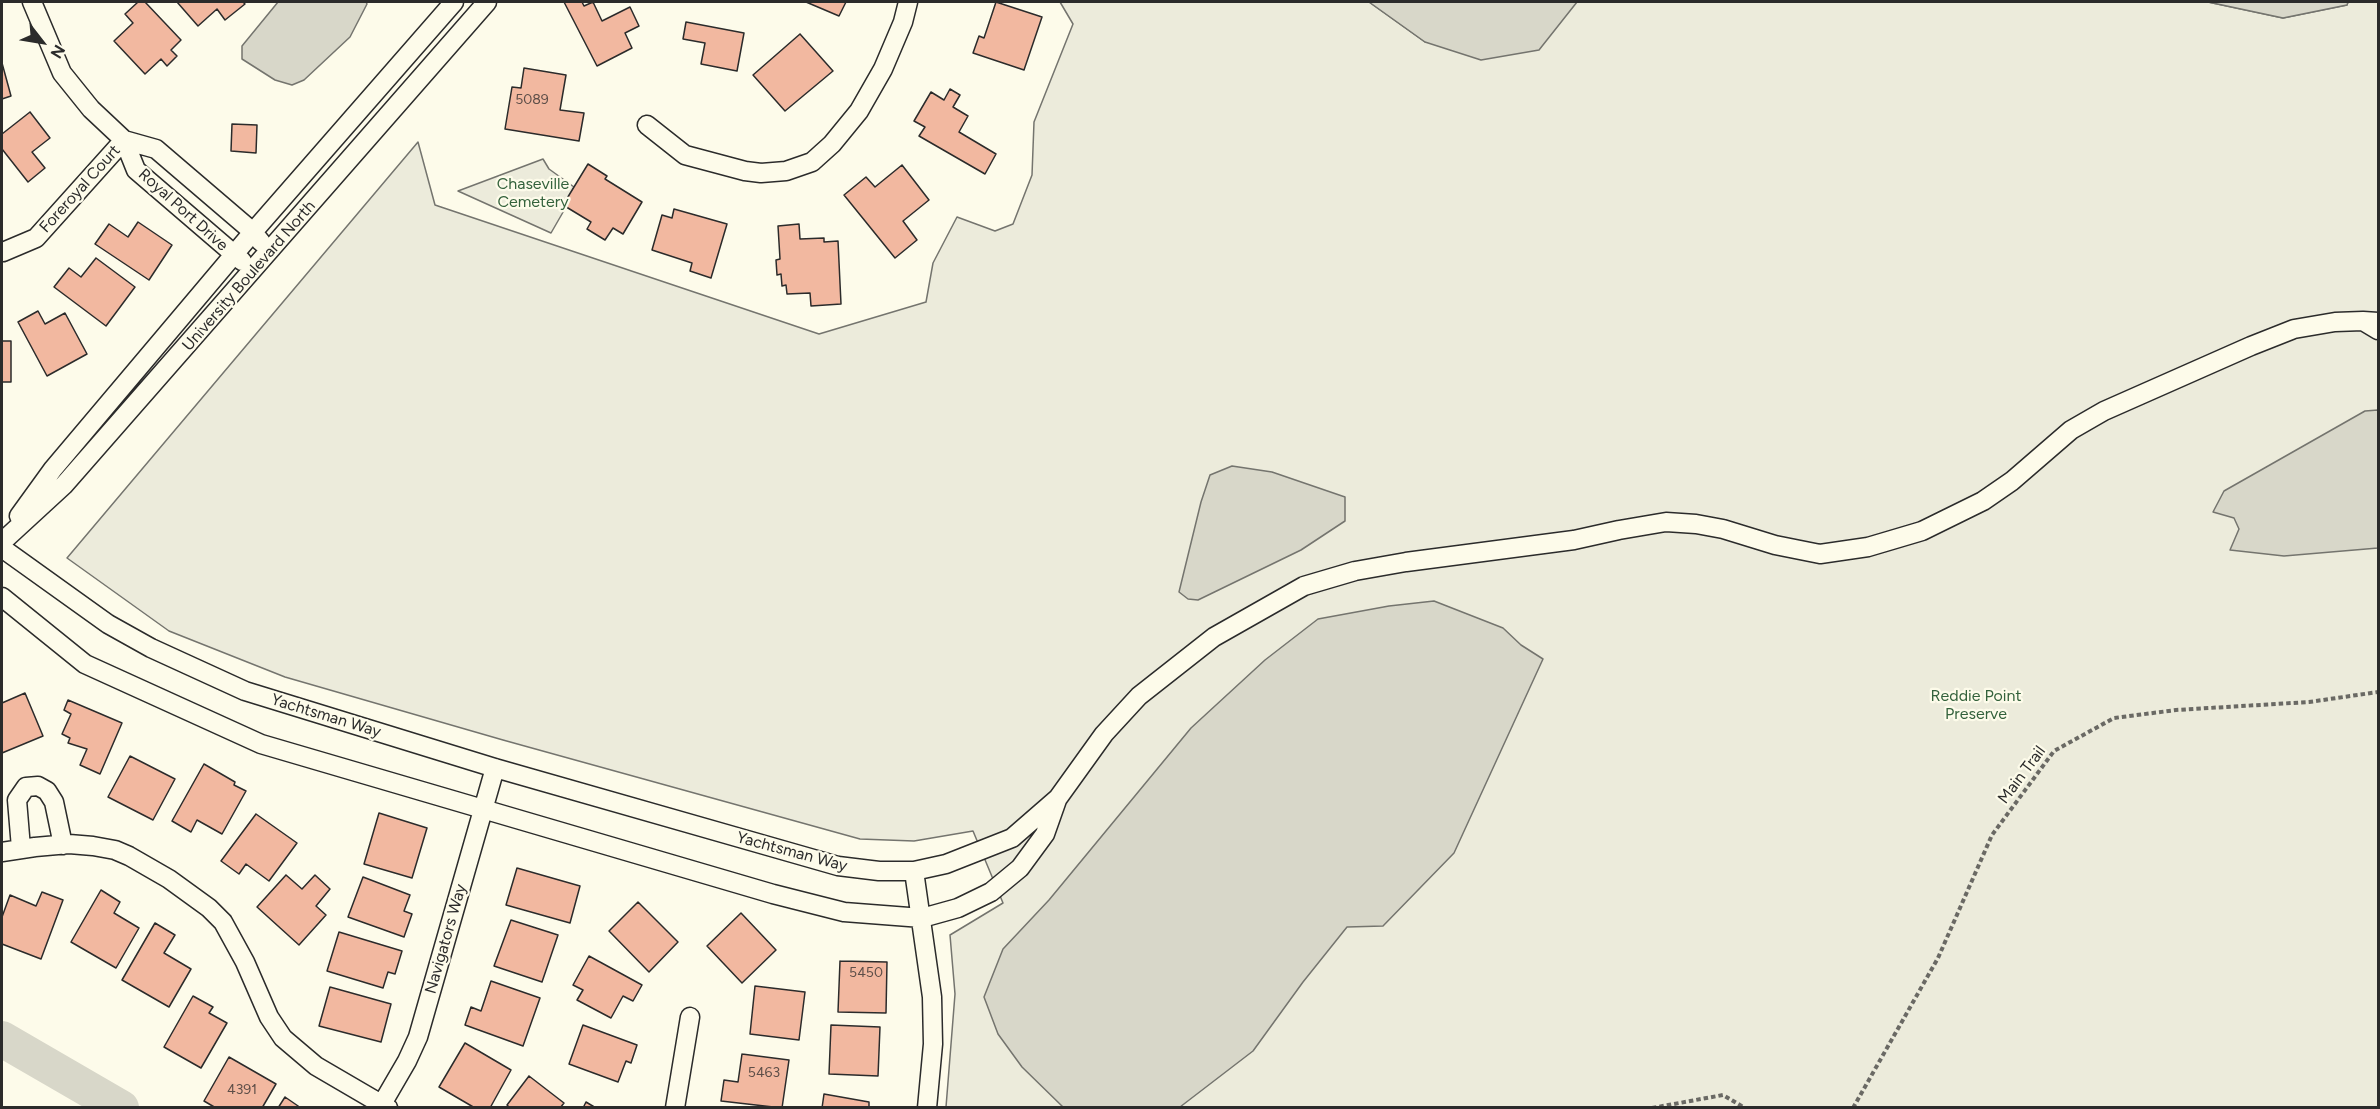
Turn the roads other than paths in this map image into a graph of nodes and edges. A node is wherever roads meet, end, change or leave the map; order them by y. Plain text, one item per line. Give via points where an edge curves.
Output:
1 (32, 2) edge
2 (454, 2) edge
3 (487, 2) edge
4 (908, 2) edge
5 (647, 125) dead end
6 (124, 140) junction
7 (254, 232) junction
8 (3, 252) edge
9 (269, 253) junction
10 (234, 255) junction
11 (255, 269) junction
12 (2373, 324) edge
13 (2, 541) edge
14 (2, 548) edge
15 (2, 597) edge
16 (495, 768) junction
17 (1058, 798) junction
18 (484, 809) junction
19 (63, 845) junction
20 (21, 848) junction
21 (2, 852) edge
22 (915, 871) junction
23 (922, 918) junction
24 (690, 1017) dead end
25 (385, 1106) edge
26 (675, 1107) edge
27 (927, 1107) edge

1 - 6 street, Royal Port Drive via 62,73 91,109
2 - 7 street, University Boulevard North
3 - 9 street, University Boulevard North
4 - 5 street via 883,69 859,111 812,162 786,171 745,171 686,155
6 - 7 street, Royal Port Drive via 156,149
6 - 8 street, Foreroyal Court via 36,238
6 - 10 street, Royal Port Drive via 136,170
7 - 9 street, Royal Port Drive
7 - 10 street, University Boulevard North
9 - 11 street, University Boulevard North
10 - 11 street, Royal Port Drive
10 - 13 street, University Boulevard North via 53,470
11 - 13 street, University Boulevard North via 64,485
12 - 17 street via 2335,322 2294,329 2251,346 2104,411 2071,430 1983,501 1922,531 1868,547 1820,554 1723,529 1666,522 1574,540 1406,562 1304,585 1214,637 1139,696 1104,734
14 - 16 street, Yachtsman Way via 108,624 150,648 245,691
15 - 18 street via 85,664 261,744
16 - 18 street, Navigators Way
16 - 22 street, Yachtsman Way via 838,866
17 - 22 street, Yachtsman Way via 1012,838 946,864
17 - 23 street via 1045,834 1020,868 992,892 958,908
18 - 23 street via 783,897 844,912
18 - 25 street, Navigators Way via 418,1037
19 - 20 street
19 - 20 street via 54,802 38,786 26,787 17,800
19 - 25 street via 93,846 129,856 209,908 223,922 246,962 269,1017 283,1038 316,1066
20 - 21 street
22 - 23 street
23 - 27 street via 932,997 933,1044
24 - 26 street

